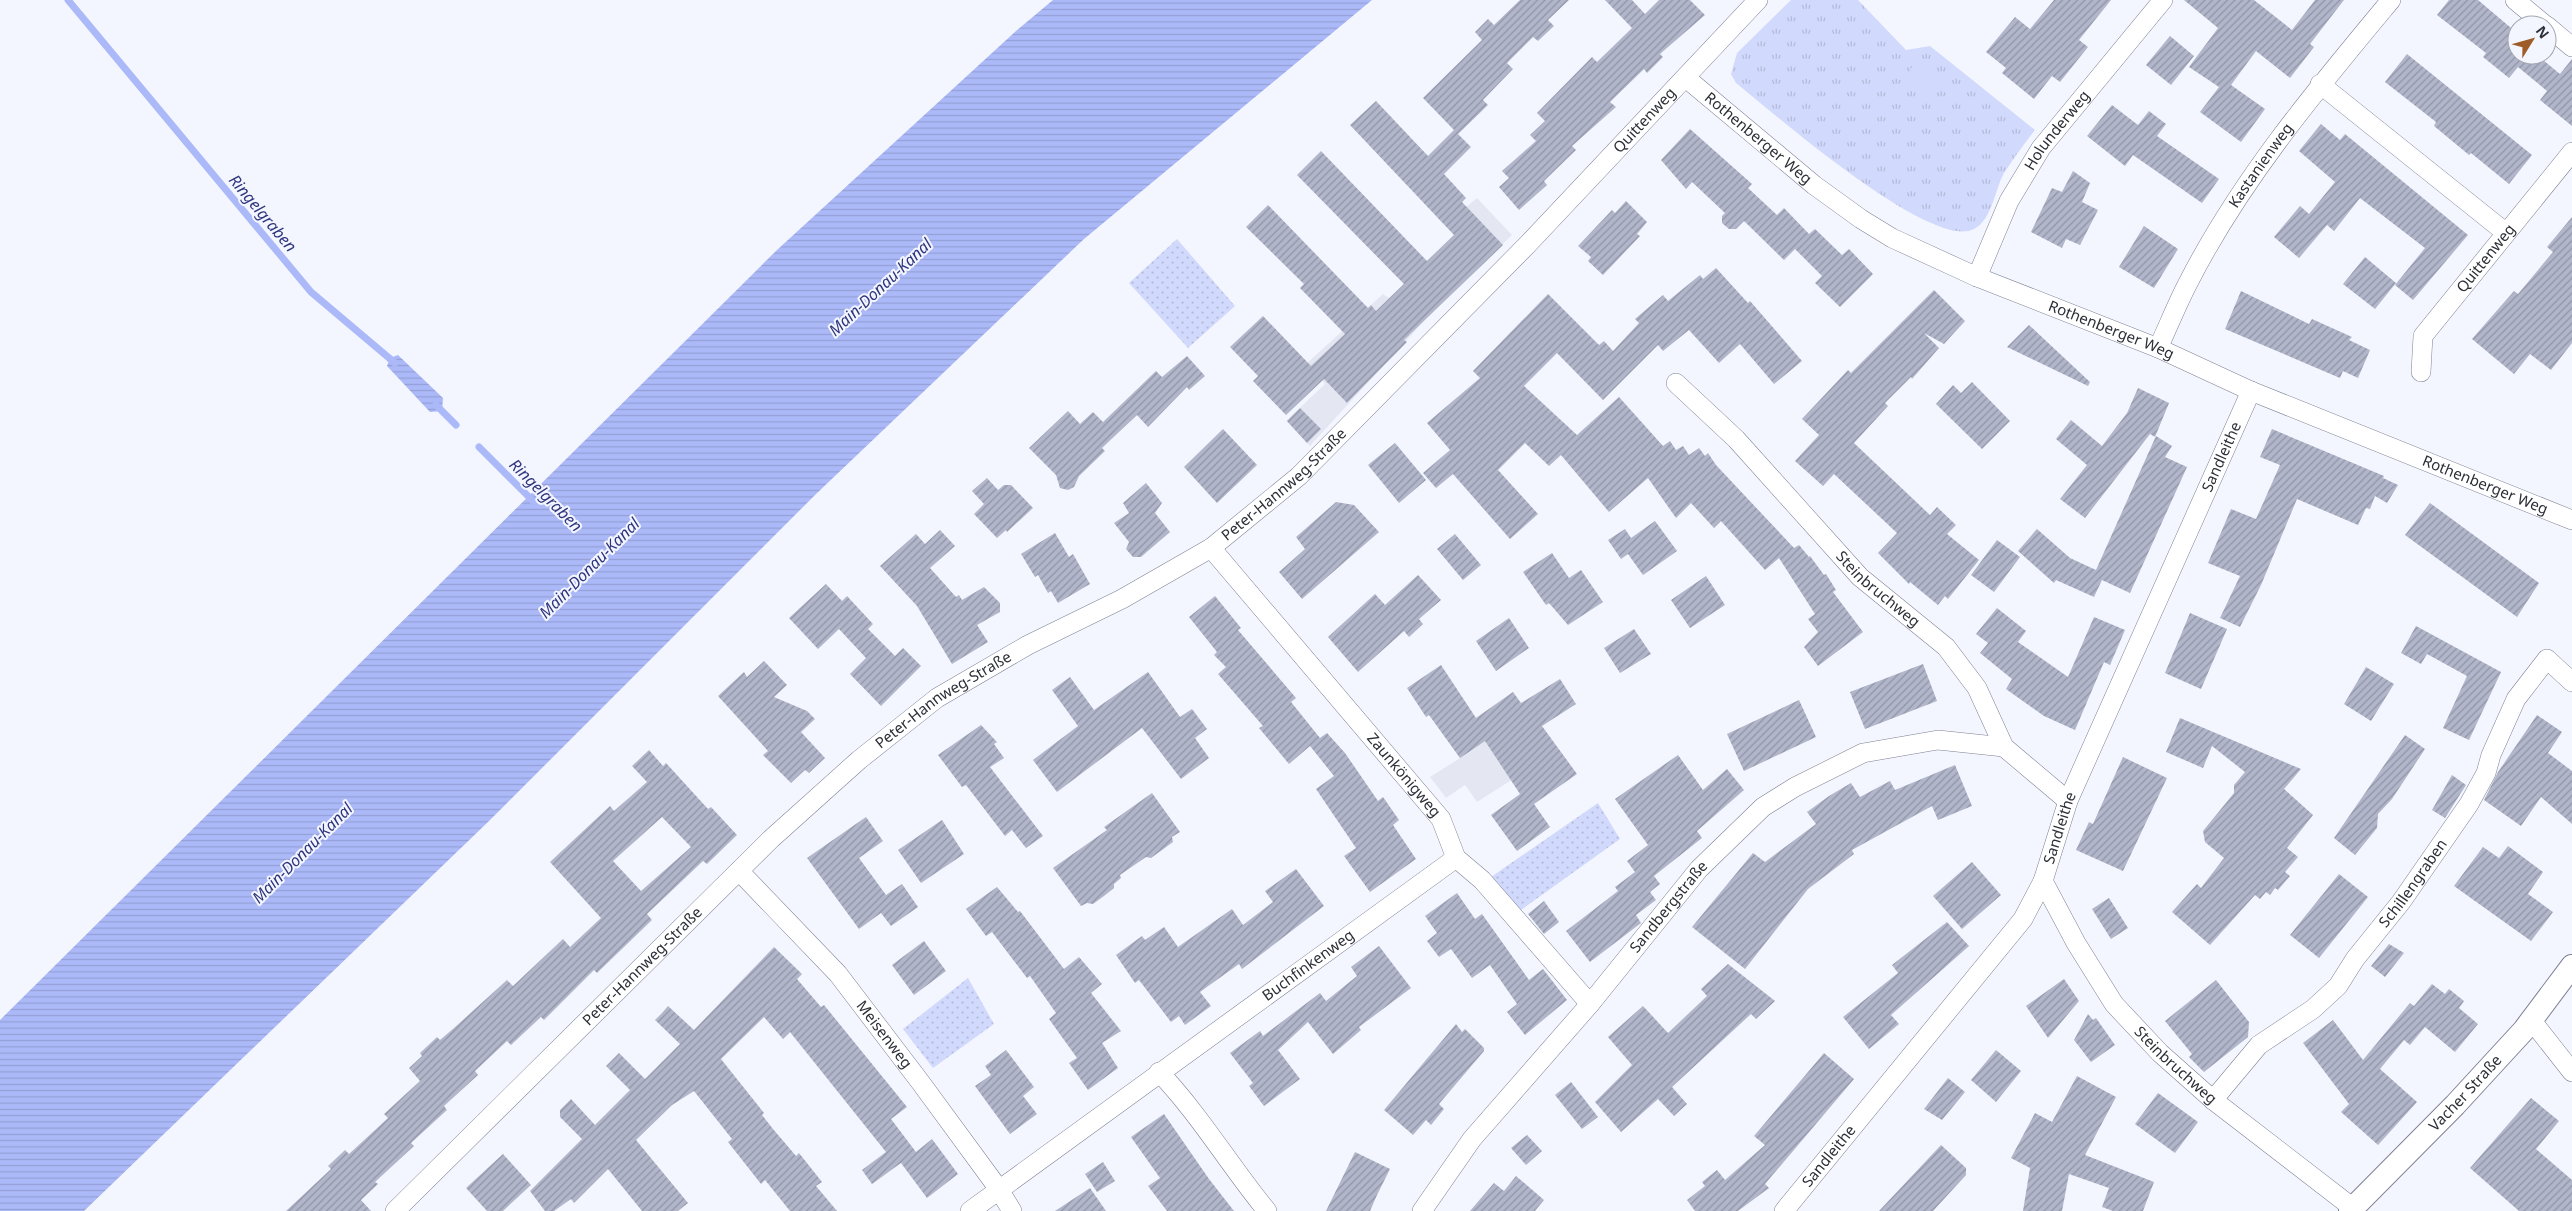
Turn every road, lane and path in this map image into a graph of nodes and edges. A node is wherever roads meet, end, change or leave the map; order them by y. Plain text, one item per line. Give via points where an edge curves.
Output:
1 (1758, 0) edge
2 (2163, 0) edge
3 (2391, 0) edge
4 (2515, 0) edge
5 (2533, 15) edge
6 (2557, 35) edge
7 (2572, 47) edge
8 (1686, 78) junction
9 (2320, 84) junction
10 (2572, 152) edge
11 (2506, 232) junction
12 (1531, 240) joint
13 (1977, 277) junction
14 (2158, 348) junction
15 (2421, 372) dead end
16 (1676, 383) dead end
17 (2251, 391) junction
18 (2572, 520) edge
19 (1211, 548) junction
20 (2572, 682) edge
21 (2004, 747) junction
22 (2068, 801) junction
23 (1456, 858) junction
24 (739, 871) junction
25 (2044, 882) junction
26 (2572, 966) edge
27 (1590, 1004) junction
28 (2532, 1021) junction
29 (1159, 1072) junction
30 (2572, 1072) edge
31 (2213, 1100) junction
32 (998, 1188) junction
33 (403, 1208) edge
34 (2351, 1210) edge
35 (970, 1211) edge
36 (1012, 1211) edge
37 (1267, 1211) edge
38 (1422, 1211) edge
39 (1784, 1211) edge

1 - 8 street, Quittenweg
2 - 13 street, Holunderweg via 2041,148 2009,201
3 - 9 street, Kastanienweg
4 - 5 street
6 - 7 street
8 - 12 street, Quittenweg
8 - 13 street, Rothenberger Weg via 1756,139 1861,219 1892,238
9 - 11 street
9 - 14 street, Kastanienweg via 2226,217 2188,282
10 - 11 street, Quittenweg
11 - 15 street, Quittenweg via 2423,336
12 - 19 street, Peter-Hannweg-Straße via 1299,476
13 - 14 street, Rothenberger Weg
14 - 17 street, Rothenberger Weg
16 - 21 street, Steinbruchweg via 1736,439 1860,577 1946,647 1977,688
17 - 18 street, Rothenberger Weg
17 - 22 street, Sandleithe
19 - 23 street, Zaunkönigweg via 1441,819
19 - 24 street, Peter-Hannweg-Straße via 1122,599 1028,645 937,698 859,760
20 - 31 street, Schillengraben via 2547,658 2516,699 2486,773 2468,804 2338,986 2313,1009 2259,1045
21 - 22 street, Steinbruchweg
21 - 27 street, Sandbergstraße via 1938,740 1863,753 1795,787 1763,807 1699,869
22 - 25 street, Sandleithe
23 - 27 street, Zaunkönigweg via 1482,880
23 - 29 street, Buchfinkenweg
24 - 32 street, Meisenweg via 838,974
24 - 33 street, Peter-Hannweg-Straße
25 - 31 street, Steinbruchweg via 2076,943 2114,1004 2160,1053
25 - 39 street, Sandleithe via 2023,919
26 - 28 street, Vacher Straße
27 - 38 street, Sandbergstraße via 1472,1139
28 - 30 street
28 - 34 street, Vacher Straße
29 - 32 street, Buchfinkenweg
29 - 37 street via 1183,1097
31 - 34 street, Steinbruchweg
32 - 35 street, Buchfinkenweg
32 - 36 street, Meisenweg

